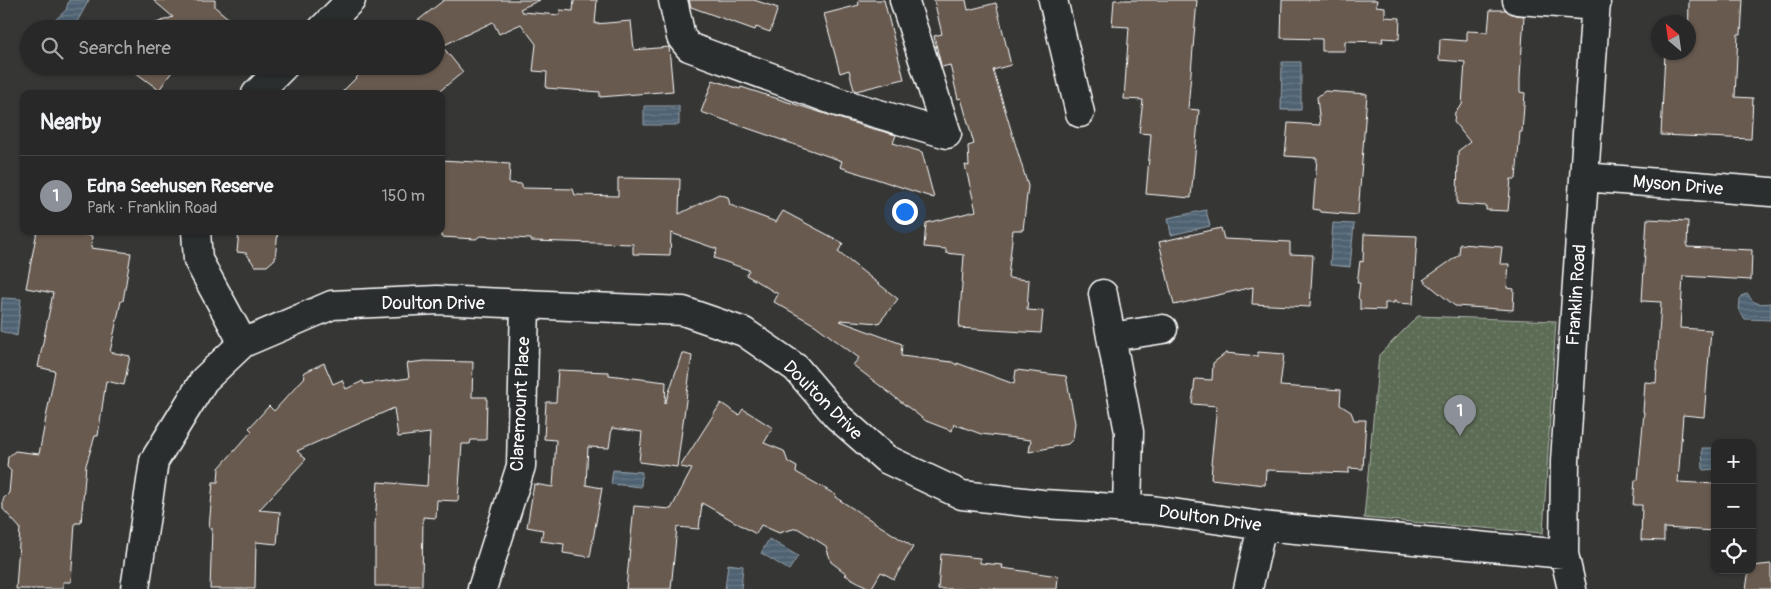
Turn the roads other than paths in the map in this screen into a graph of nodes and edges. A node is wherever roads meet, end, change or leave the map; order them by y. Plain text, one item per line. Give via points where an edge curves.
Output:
1 (351, 0) edge
2 (673, 0) edge
3 (904, 0) edge
4 (1053, 0) edge
5 (1517, 0) edge
6 (1596, 3) edge
7 (331, 20) edge
8 (275, 75) edge
9 (260, 90) edge
10 (1080, 113) dead end
11 (1584, 177) junction
12 (1771, 192) edge
13 (196, 235) edge
14 (1103, 294) dead end
15 (525, 304) junction
16 (1163, 329) dead end
17 (1111, 337) junction
18 (243, 343) junction
19 (1128, 509) junction
20 (1262, 526) junction
21 (1564, 554) junction
22 (135, 589) edge
23 (482, 589) edge
24 (1248, 589) edge
25 (1572, 589) edge

1 - 7 street
2 - 3 street via 681,37 689,47 838,102 947,134
4 - 10 street
5 - 6 street
6 - 11 street, Franklin Road
8 - 9 street
11 - 12 street, Myson Drive
11 - 21 street, Franklin Road via 1565,461
13 - 18 street via 198,260
14 - 17 street
15 - 18 street, Doulton Drive via 437,300 332,305
15 - 19 street, Doulton Drive via 683,311 744,332 796,368 837,416 886,459 962,495
15 - 23 street, Claremount Place via 521,466
16 - 17 street
17 - 19 street via 1129,432
18 - 22 street, Doulton Drive via 204,380 154,461
19 - 20 street, Doulton Drive
20 - 21 street, Doulton Drive
20 - 24 street
21 - 25 street, Franklin Road

